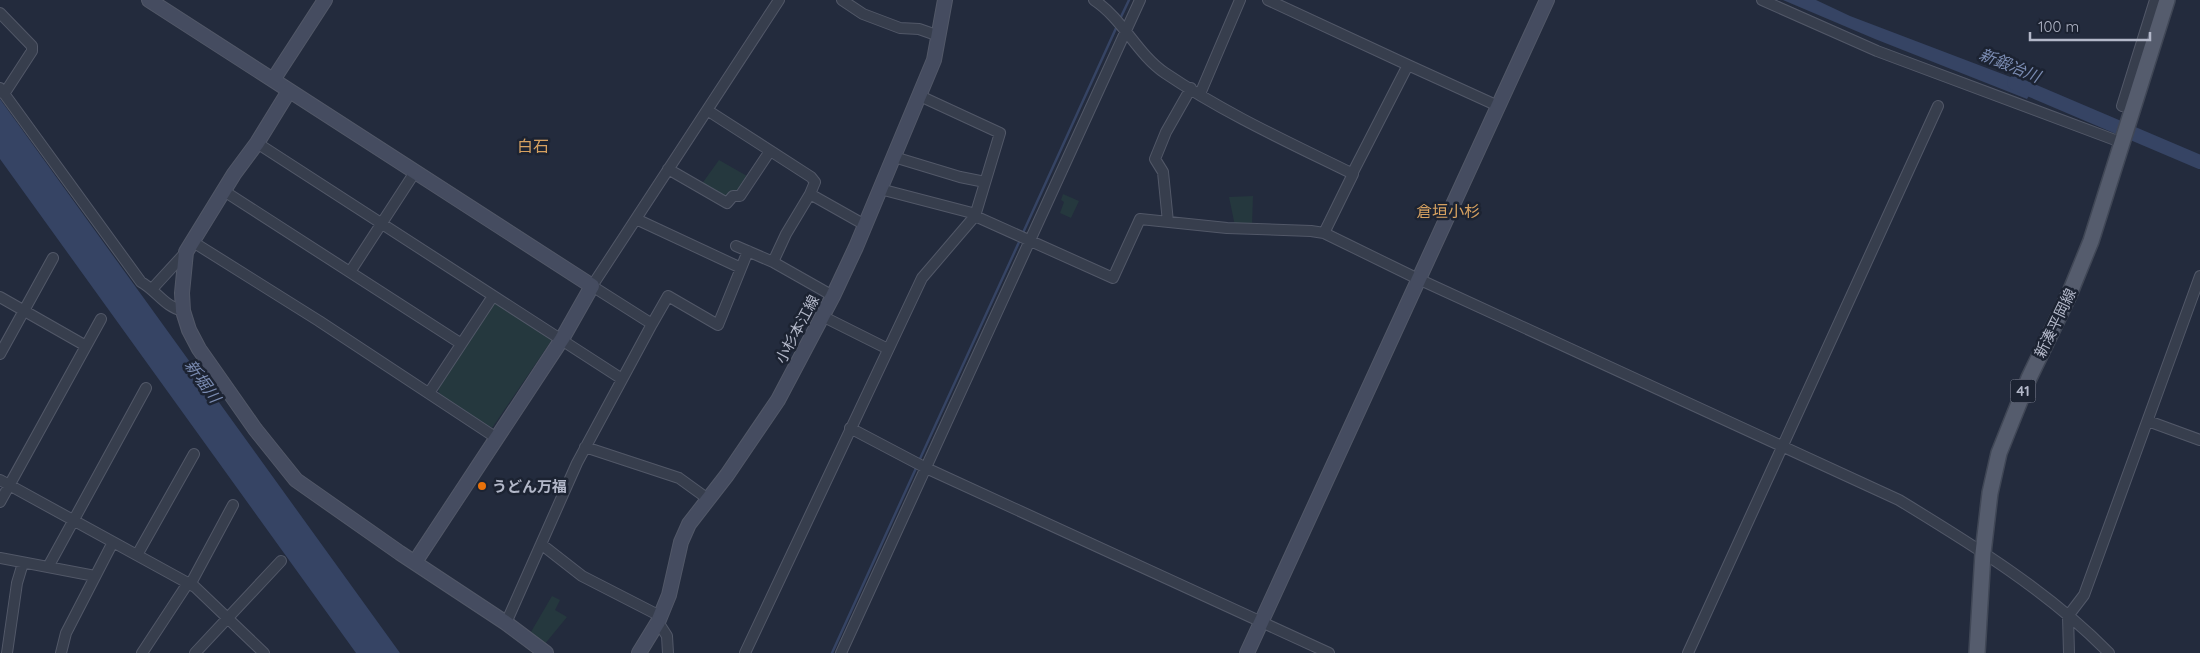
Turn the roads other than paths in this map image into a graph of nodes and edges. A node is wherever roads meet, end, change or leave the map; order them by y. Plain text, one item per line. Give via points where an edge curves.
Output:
1 (149, 0) edge
2 (325, 0) edge
3 (779, 0) edge
4 (842, 0) edge
5 (945, 0) edge
6 (1094, 0) edge
7 (1140, 0) edge
8 (1240, 0) edge
9 (1268, 0) edge
10 (1546, 0) edge
11 (1762, 0) edge
12 (2155, 0) edge
13 (2167, 0) edge
14 (0, 13) edge
15 (1126, 32) junction
16 (939, 36) junction
17 (1408, 65) junction
18 (273, 80) junction
19 (1191, 88) junction
20 (2, 91) edge
21 (289, 92) junction
22 (1200, 94) junction
23 (920, 96) junction
24 (1498, 106) junction
25 (1938, 106) dead end
26 (707, 110) junction
27 (2126, 112) junction
28 (257, 143) junction
29 (2123, 143) junction
30 (770, 151) junction
31 (894, 157) junction
32 (668, 169) junction
33 (415, 172) junction
34 (1352, 174) junction
35 (985, 182) junction
36 (880, 189) junction
37 (224, 191) junction
38 (810, 194) junction
39 (975, 215) junction
40 (636, 219) junction
41 (1168, 222) junction
42 (382, 223) junction
43 (865, 225) junction
44 (1324, 233) junction
45 (1031, 241) junction
46 (736, 246) dead end
47 (189, 247) junction
48 (748, 251) junction
49 (53, 258) dead end
50 (773, 262) junction
51 (741, 268) junction
52 (350, 272) junction
53 (2200, 276) edge
54 (1419, 279) junction
55 (592, 286) junction
56 (152, 289) junction
57 (494, 296) junction
58 (833, 296) junction
59 (0, 298) edge
60 (24, 310) junction
61 (183, 311) junction
62 (822, 316) junction
63 (101, 319) dead end
64 (652, 324) junction
65 (562, 340) junction
66 (460, 343) junction
67 (86, 346) junction
68 (888, 349) junction
69 (0, 354) edge
70 (622, 379) junction
71 (146, 388) dead end
72 (429, 393) junction
73 (2148, 421) junction
74 (850, 428) junction
75 (496, 437) junction
76 (2200, 440) edge
77 (585, 447) junction
78 (1783, 447) junction
79 (194, 454) dead end
80 (926, 468) junction
81 (4, 483) edge
82 (708, 499) junction
83 (0, 502) edge
84 (233, 505) dead end
85 (73, 519) junction
86 (113, 542) junction
87 (541, 544) junction
88 (1983, 553) junction
89 (137, 555) junction
90 (0, 558) edge
91 (281, 561) dead end
92 (414, 562) junction
93 (23, 563) junction
94 (48, 567) junction
95 (96, 576) junction
96 (189, 584) junction
97 (2068, 616) junction
98 (659, 619) junction
99 (227, 620) junction
100 (1261, 622) junction
101 (506, 623) junction
102 (8, 653) edge
103 (61, 653) edge
104 (142, 653) edge
105 (195, 653) edge
106 (264, 653) edge
107 (546, 653) edge
108 (639, 653) edge
109 (668, 653) edge
110 (745, 653) edge
111 (841, 653) edge
112 (1247, 653) edge
113 (1328, 653) edge
114 (1688, 653) edge
115 (1977, 653) edge
116 (2069, 653) edge
117 (2109, 653) edge

1 - 18 street
2 - 18 street
3 - 26 street
4 - 16 street via 863,14 900,28 919,29
5 - 16 street, 小杉本江線
6 - 15 street via 1106,8
7 - 15 street
8 - 22 street
9 - 17 street
10 - 24 street
11 - 29 street via 1877,51
12 - 27 street
13 - 27 main road, 新湊平岡線 / 41
14 - 20 street via 32,46
15 - 19 street via 1164,73
15 - 45 street
16 - 23 street, 小杉本江線
17 - 24 street
17 - 34 street
18 - 21 street
19 - 22 street
19 - 41 street via 1154,159 1163,172
20 - 56 street via 141,282
21 - 28 street
21 - 33 street
22 - 34 street
23 - 31 street, 小杉本江線
23 - 35 street via 1000,133
24 - 54 street
25 - 78 street
26 - 30 street
26 - 32 street
27 - 29 main road, 新湊平岡線 / 41
28 - 37 street
28 - 42 street
29 - 88 main road, 新湊平岡線 / 41 via 2092,241 2028,378 1999,452
30 - 32 street via 740,196 733,196 727,203
30 - 38 street via 811,177 815,182
31 - 35 street
31 - 36 street, 小杉本江線
32 - 40 street
33 - 42 street
33 - 55 street
34 - 44 street
35 - 39 street
36 - 39 street
36 - 43 street, 小杉本江線
37 - 47 street
37 - 52 street
38 - 43 street
38 - 50 street
39 - 45 street
39 - 68 street via 922,278
40 - 51 street
40 - 55 street
41 - 44 street
41 - 45 street via 1140,219 1113,278
42 - 52 street
42 - 57 street
43 - 58 street, 小杉本江線
44 - 54 street
45 - 80 street
46 - 48 street
47 - 56 street
47 - 61 street via 182,292
47 - 72 street
48 - 50 street
48 - 51 street
49 - 60 street
50 - 58 street
51 - 64 street via 718,325 668,296
52 - 66 street
53 - 73 street
54 - 78 street
54 - 100 street
55 - 64 street
55 - 65 street
56 - 61 street via 163,302
57 - 65 street
57 - 66 street
58 - 62 street, 小杉本江線
59 - 60 street
60 - 67 street
60 - 69 street
61 - 92 street via 199,349 255,430 296,480
62 - 68 street
62 - 82 street, 小杉本江線 via 778,400
63 - 67 street
64 - 70 street
65 - 70 street
65 - 75 street
66 - 72 street
67 - 81 street
68 - 74 street
70 - 77 street
71 - 85 street
72 - 75 street
73 - 76 street
73 - 97 street via 2084,595
74 - 80 street
74 - 110 street
75 - 92 street
77 - 82 street via 679,478
77 - 87 street
78 - 88 street via 1899,500
78 - 114 street
79 - 89 street
80 - 100 street
80 - 111 street
81 - 83 street
81 - 85 street
82 - 98 street, 小杉本江線 via 689,524 681,542 670,595
84 - 96 street
85 - 86 street
85 - 94 street
86 - 89 street
86 - 95 street
87 - 98 street via 582,576
87 - 101 street
88 - 97 street via 2059,606
88 - 115 main road, 新湊平岡線 / 41
89 - 96 street
90 - 93 street
91 - 99 street
92 - 101 street
93 - 94 street
93 - 102 street via 17,583
94 - 95 street
95 - 103 street via 66,633
96 - 99 street
96 - 104 street
97 - 116 street
97 - 117 street
98 - 108 street, 小杉本江線
98 - 109 street via 667,636
99 - 105 street
99 - 106 street
100 - 112 street
100 - 113 street
101 - 107 street

